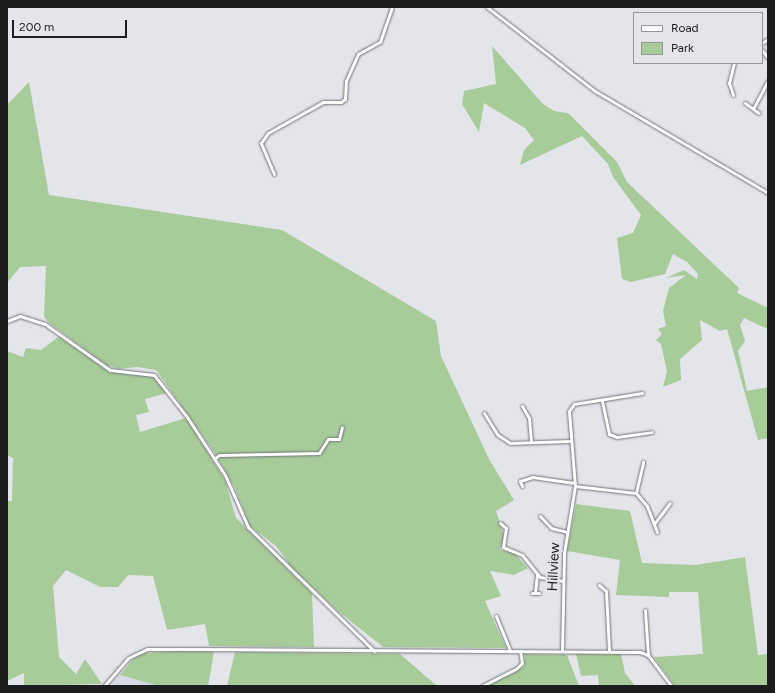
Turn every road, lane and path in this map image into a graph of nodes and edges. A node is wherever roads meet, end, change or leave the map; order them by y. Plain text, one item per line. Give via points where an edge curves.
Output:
1 (392, 7) edge
2 (487, 7) edge
3 (734, 64) edge
4 (768, 81) edge
5 (733, 96) dead end
6 (745, 103) dead end
7 (754, 107) junction
8 (759, 113) dead end
9 (274, 174) dead end
10 (768, 193) edge
11 (7, 321) edge
12 (642, 393) dead end
13 (602, 401) junction
14 (522, 405) dead end
15 (484, 414) dead end
16 (342, 427) dead end
17 (652, 432) dead end
18 (531, 440) junction
19 (571, 441) junction
20 (214, 459) junction
21 (643, 462) dead end
22 (575, 484) junction
23 (522, 486) dead end
24 (636, 492) junction
25 (670, 503) dead end
26 (540, 516) dead end
27 (500, 523) dead end
28 (654, 524) junction
29 (567, 532) junction
30 (657, 532) dead end
31 (537, 575) junction
32 (564, 581) junction
33 (599, 585) dead end
34 (535, 593) dead end
35 (645, 610) dead end
36 (496, 616) dead end
37 (374, 651) junction
38 (520, 651) junction
39 (562, 651) junction
40 (510, 652) junction
41 (609, 652) junction
42 (648, 655) junction
43 (104, 686) edge
44 (482, 686) edge
45 (671, 686) edge

1 - 9 street via 380,42 358,54 346,81 345,99 341,102 323,102 268,133 261,144
2 - 10 street via 595,90
3 - 5 street via 729,83
4 - 7 street
6 - 7 street
7 - 8 street
11 - 20 street via 20,316 45,324 110,370 154,375 187,417
12 - 13 street
13 - 17 street via 609,434
13 - 19 street, Hillview via 572,405 568,414
14 - 18 street via 529,418
15 - 18 street via 505,441 519,444
16 - 20 street via 339,439 328,439 319,453 219,455
18 - 19 street
19 - 22 street, Hillview
20 - 37 street via 248,527
21 - 24 street
22 - 23 street via 536,477 520,481
22 - 24 street
22 - 29 street, Hillview
24 - 28 street
25 - 28 street
26 - 29 street via 551,528
27 - 31 street via 506,528 503,547 522,555
28 - 30 street
29 - 32 street, Hillview
31 - 32 street
31 - 34 street
32 - 39 street, Hillview
33 - 41 street via 606,591
35 - 42 street
36 - 40 street
37 - 40 street
37 - 43 street via 147,649 128,658
38 - 39 street
38 - 40 street
38 - 44 street via 522,663 517,668
39 - 41 street
41 - 42 street
42 - 45 street

